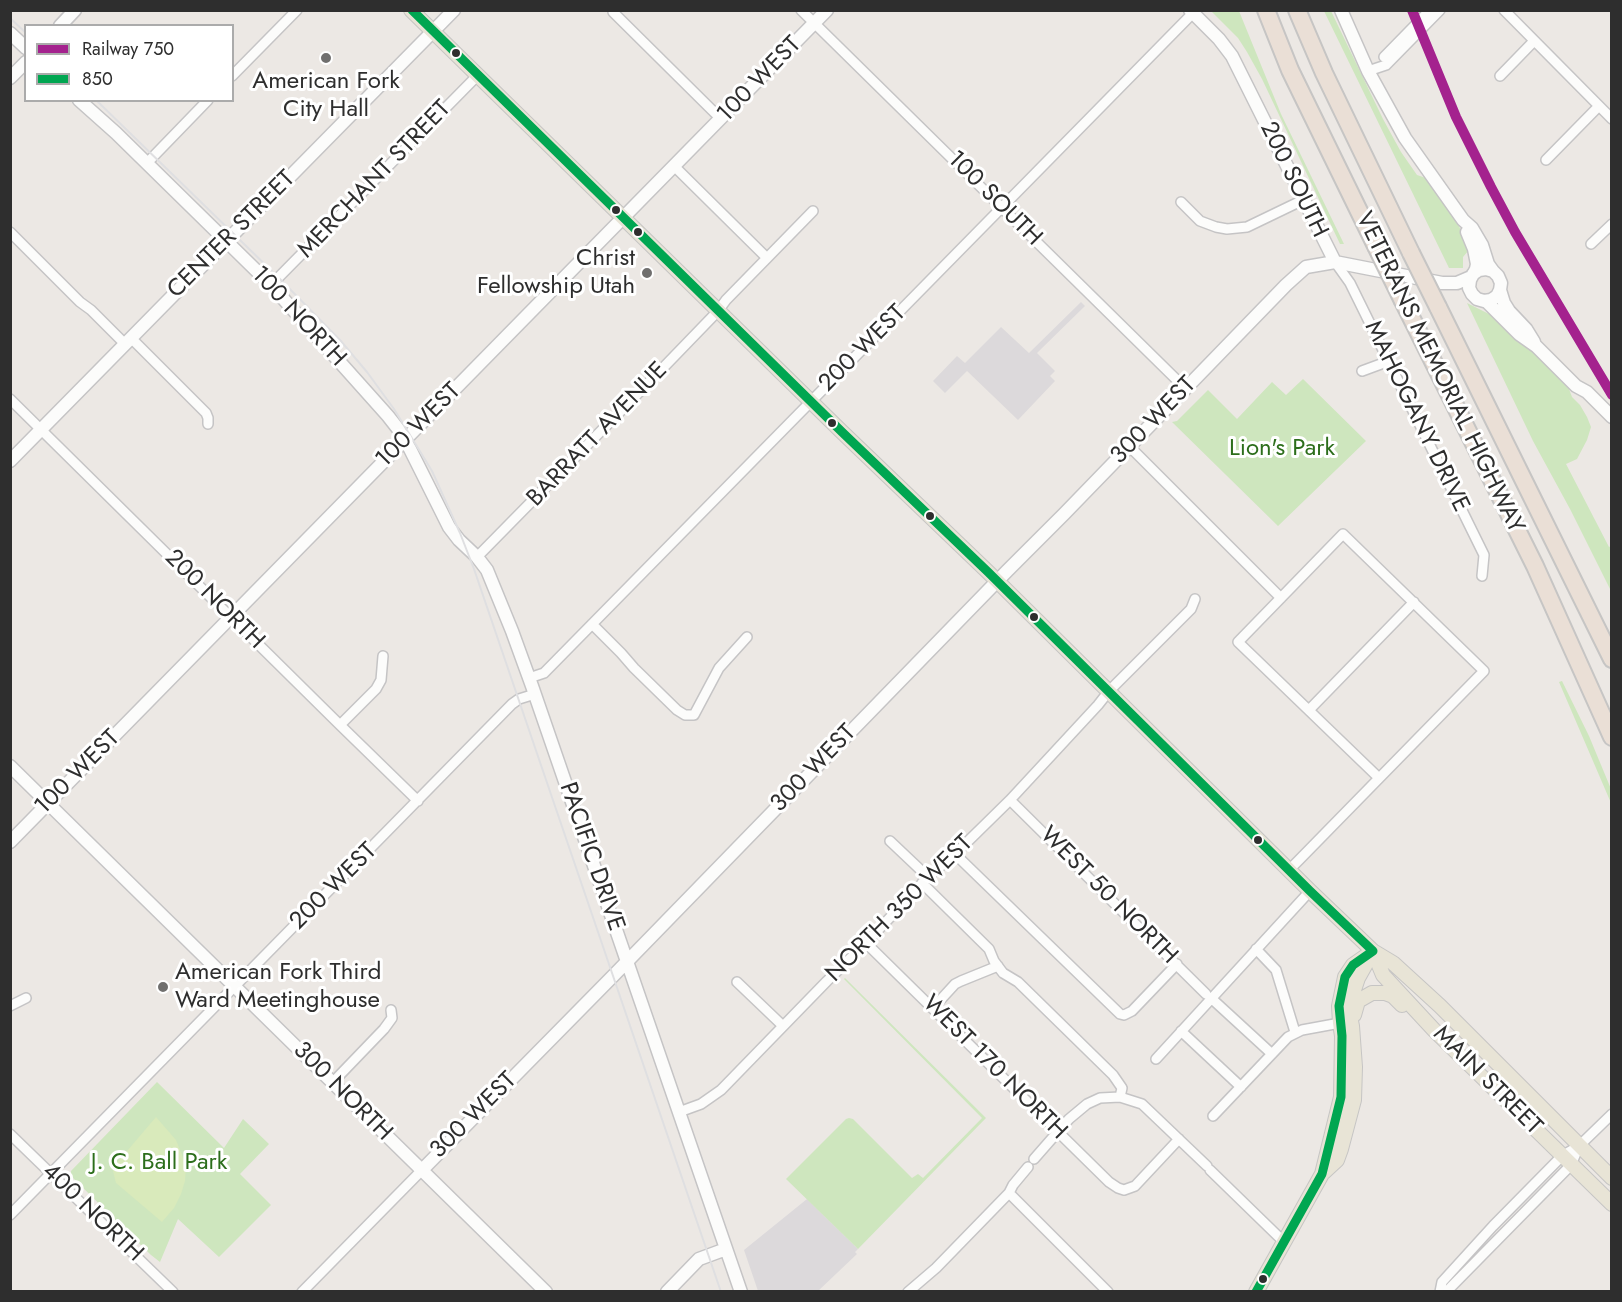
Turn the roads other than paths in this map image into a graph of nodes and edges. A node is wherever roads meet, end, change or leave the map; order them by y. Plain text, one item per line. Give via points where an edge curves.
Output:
1 (75, 10) edge
2 (297, 10) edge
3 (411, 10) edge
4 (454, 10) edge
5 (801, 10) edge
6 (827, 10) edge
7 (1266, 10) edge
8 (1297, 10) edge
9 (1341, 10) edge
10 (1430, 10) edge
11 (1440, 10) edge
12 (1504, 10) edge
13 (613, 12) edge
14 (1191, 12) edge
15 (815, 23) junction
16 (62, 24) edge
17 (433, 32) junction
18 (10, 33) edge
19 (1534, 41) junction
20 (24, 46) edge
21 (24, 64) edge
22 (1374, 69) junction
23 (234, 74) edge
24 (478, 75) junction
25 (1500, 76) dead end
26 (10, 78) edge
27 (80, 102) edge
28 (206, 102) edge
29 (1599, 106) junction
30 (1611, 118) edge
31 (721, 119) junction
32 (1546, 160) dead end
33 (147, 163) junction
34 (674, 166) junction
35 (1303, 200) junction
36 (1181, 202) dead end
37 (1002, 207) junction
38 (813, 211) dead end
39 (624, 218) junction
40 (1463, 220) junction
41 (1611, 224) edge
42 (10, 232) edge
43 (226, 241) junction
44 (1591, 244) dead end
45 (767, 258) junction
46 (1335, 262) junction
47 (1493, 271) junction
48 (1472, 276) junction
49 (1442, 284) junction
50 (271, 285) junction
51 (1500, 290) junction
52 (1472, 294) junction
53 (1486, 301) junction
54 (717, 311) junction
55 (128, 341) junction
56 (1536, 346) junction
57 (1389, 361) junction
58 (1362, 371) dead end
59 (1576, 386) junction
60 (1186, 388) junction
61 (10, 399) edge
62 (810, 401) junction
63 (1611, 417) edge
64 (208, 424) dead end
65 (1611, 426) edge
66 (41, 430) junction
67 (405, 441) junction
68 (1130, 447) junction
69 (10, 461) edge
70 (477, 557) junction
71 (1482, 576) dead end
72 (996, 582) junction
73 (1281, 598) junction
74 (1195, 599) dead end
75 (1414, 602) junction
76 (231, 618) junction
77 (592, 624) junction
78 (747, 637) dead end
79 (1610, 653) edge
80 (382, 656) dead end
81 (529, 678) junction
82 (1109, 691) junction
83 (535, 694) junction
84 (1309, 710) junction
85 (340, 725) junction
86 (1611, 738) edge
87 (10, 765) edge
88 (1379, 778) junction
89 (1010, 800) junction
90 (418, 801) junction
91 (48, 803) junction
92 (890, 841) dead end
93 (10, 842) edge
94 (955, 854) junction
95 (1289, 870) junction
96 (925, 880) junction
97 (1310, 891) junction
98 (866, 943) junction
99 (1256, 949) junction
100 (1373, 951) junction
101 (627, 961) junction
102 (1177, 964) junction
103 (998, 966) junction
104 (736, 982) dead end
105 (236, 987) junction
106 (1209, 996) junction
107 (26, 998) dead end
108 (10, 1006) edge
109 (933, 1008) junction
110 (392, 1010) dead end
111 (1346, 1025) junction
112 (783, 1026) junction
113 (1434, 1030) junction
114 (1181, 1031) junction
115 (1295, 1032) junction
116 (1272, 1054) junction
117 (1156, 1059) dead end
118 (333, 1082) junction
119 (1241, 1087) junction
120 (1120, 1097) junction
121 (679, 1112) junction
122 (1611, 1114) edge
123 (1213, 1116) dead end
124 (1058, 1132) junction
125 (10, 1134) edge
126 (1179, 1139) junction
127 (1579, 1146) junction
128 (1567, 1161) junction
129 (422, 1170) junction
130 (52, 1173) junction
131 (1322, 1174) junction
132 (1611, 1178) edge
133 (1009, 1193) junction
134 (1611, 1204) edge
135 (10, 1215) edge
136 (1284, 1242) junction
137 (726, 1249) junction
138 (173, 1292) edge
139 (302, 1292) edge
140 (546, 1292) edge
141 (667, 1292) edge
142 (741, 1292) edge
143 (908, 1292) edge
144 (1108, 1292) edge
145 (1256, 1292) edge
146 (1442, 1292) edge

1 - 16 street
2 - 23 street
3 - 17 main road, MAIN STREET
4 - 17 street, CENTER STREET
5 - 15 street, 100 SOUTH
6 - 15 street, 100 WEST
7 - 86 highway, VETERANS MEMORIAL HIGHWAY, bridge via 1304,98 1535,566
8 - 79 highway, VETERANS MEMORIAL HIGHWAY, bridge via 1411,253
9 - 22 street
10 - 22 street
11 - 22 street via 1386,65
12 - 19 street
13 - 31 street
14 - 35 street, 200 SOUTH via 1232,56
14 - 37 street, 200 WEST
15 - 31 street, 100 WEST
15 - 37 street, 100 SOUTH
17 - 24 main road, MAIN STREET
17 - 43 street, CENTER STREET
18 - 20 street
19 - 25 street
19 - 29 street
21 - 26 street
22 - 40 street via 1405,138
24 - 39 main road, MAIN STREET
24 - 50 street, MERCHANT STREET
27 - 33 street, 100 NORTH
28 - 33 street
29 - 30 street
29 - 32 street
31 - 34 street, 100 WEST
33 - 43 street, 100 NORTH
34 - 39 street, 100 WEST
34 - 45 street
35 - 36 street via 1247,226 1227,230 1200,221
35 - 46 street, 200 SOUTH
37 - 60 street, 100 SOUTH
37 - 62 street, 200 WEST
38 - 45 street, BARRATT AVENUE
39 - 54 main road, MAIN STREET
39 - 67 street, 100 WEST
40 - 47 street via 1478,236
40 - 48 street via 1477,264
41 - 44 street
42 - 55 street via 80,302
43 - 50 street, 100 NORTH
43 - 55 street, CENTER STREET
45 - 54 street, BARRATT AVENUE
46 - 49 street, 200 SOUTH
46 - 57 street, MAHOGANY DRIVE via 1350,283
46 - 60 street, 300 WEST via 1306,267
47 - 48 street via 1479,270
47 - 51 street via 1501,283
48 - 49 street, 200 SOUTH
48 - 52 street
49 - 52 street, 200 SOUTH
50 - 67 street, 100 NORTH via 380,407
51 - 53 street
51 - 56 street via 1509,311
52 - 53 street
53 - 56 street
54 - 62 main road, MAIN STREET
54 - 70 street, BARRATT AVENUE
55 - 64 street via 206,413
55 - 66 street, CENTER STREET
56 - 59 street
57 - 58 street
57 - 71 street, MAHOGANY DRIVE via 1484,555
59 - 63 street
59 - 65 street
60 - 68 street, 300 WEST
61 - 66 street, 200 NORTH
62 - 72 main road, MAIN STREET
62 - 77 street, 200 WEST
66 - 69 street, CENTER STREET
66 - 76 street, 200 NORTH
67 - 70 street, PACIFIC DRIVE via 449,527
67 - 76 street, 100 WEST
68 - 72 street, 300 WEST
68 - 73 street
70 - 81 street, PACIFIC DRIVE via 487,570
72 - 82 main road, MAIN STREET
72 - 101 street, 300 WEST
73 - 75 street via 1343,534
73 - 84 street via 1238,642
74 - 82 street, NORTH 350 WEST via 1191,609
75 - 84 street
75 - 88 street via 1484,671
76 - 85 street, 200 NORTH
76 - 91 street, 100 WEST
77 - 78 street via 685,715 694,715 718,668
77 - 81 street, 200 WEST via 544,673
80 - 85 street via 381,680 376,689
81 - 83 street, PACIFIC DRIVE
82 - 89 street, NORTH 350 WEST
82 - 95 main road, MAIN STREET
83 - 90 street, 200 WEST via 512,704
83 - 101 street, PACIFIC DRIVE
84 - 88 street
85 - 90 street, 200 NORTH
87 - 91 street, 300 NORTH
88 - 95 street
89 - 94 street, NORTH 350 WEST
89 - 102 street, WEST 50 NORTH
90 - 105 street, 200 WEST
91 - 93 street, 100 WEST
91 - 105 street, 300 NORTH
92 - 96 street
94 - 96 street, NORTH 350 WEST
94 - 102 street via 1124,1016
95 - 97 main road, MAIN STREET
96 - 98 street, NORTH 350 WEST
96 - 103 street via 989,949
97 - 99 street
97 - 100 main road, MAIN STREET
98 - 109 street, WEST 170 NORTH
98 - 112 street, NORTH 350 WEST
99 - 106 street
99 - 115 street via 1276,970
100 - 111 main road via 1353,965 1345,977 1339,1006
100 - 113 main road, MAIN STREET via 1383,975
100 - 127 main road, MAIN STREET via 1393,963 1440,1006
101 - 121 street, PACIFIC DRIVE
101 - 129 street, 300 WEST
102 - 106 street, WEST 50 NORTH
103 - 109 street via 955,984
103 - 120 street via 1113,1074 1122,1088
104 - 112 street
105 - 118 street, 300 NORTH
105 - 130 street, 200 WEST
106 - 114 street
106 - 116 street, WEST 50 NORTH
107 - 108 street
109 - 124 street, WEST 170 NORTH
110 - 118 street via 392,1018 384,1029
111 - 113 main road via 1358,1001 1378,993 1393,996
111 - 115 street
111 - 131 main road via 1342,1036 1341,1097
111 - 131 main road via 1355,1088 1352,1112 1337,1160
112 - 121 street, NORTH 350 WEST via 721,1090 701,1104
113 - 128 main road, MAIN STREET
114 - 117 street
114 - 119 street
115 - 116 street
116 - 119 street
118 - 129 street, 300 NORTH
119 - 123 street
120 - 124 street via 1100,1098 1087,1104
120 - 126 street via 1142,1104
121 - 137 street, PACIFIC DRIVE
122 - 127 street
124 - 126 street, WEST 170 NORTH via 1109,1182 1124,1190 1135,1186
124 - 133 street
125 - 130 street, 400 NORTH
126 - 136 street
127 - 128 street
127 - 132 main road, MAIN STREET
128 - 134 main road, MAIN STREET
128 - 146 street via 1493,1226 1442,1282
129 - 139 street, 300 WEST
129 - 140 street, 300 NORTH
130 - 135 street, 200 WEST
130 - 138 street, 400 NORTH
131 - 136 main road
133 - 143 street
133 - 144 street
136 - 145 main road
137 - 141 street via 699,1259
137 - 142 street, PACIFIC DRIVE

